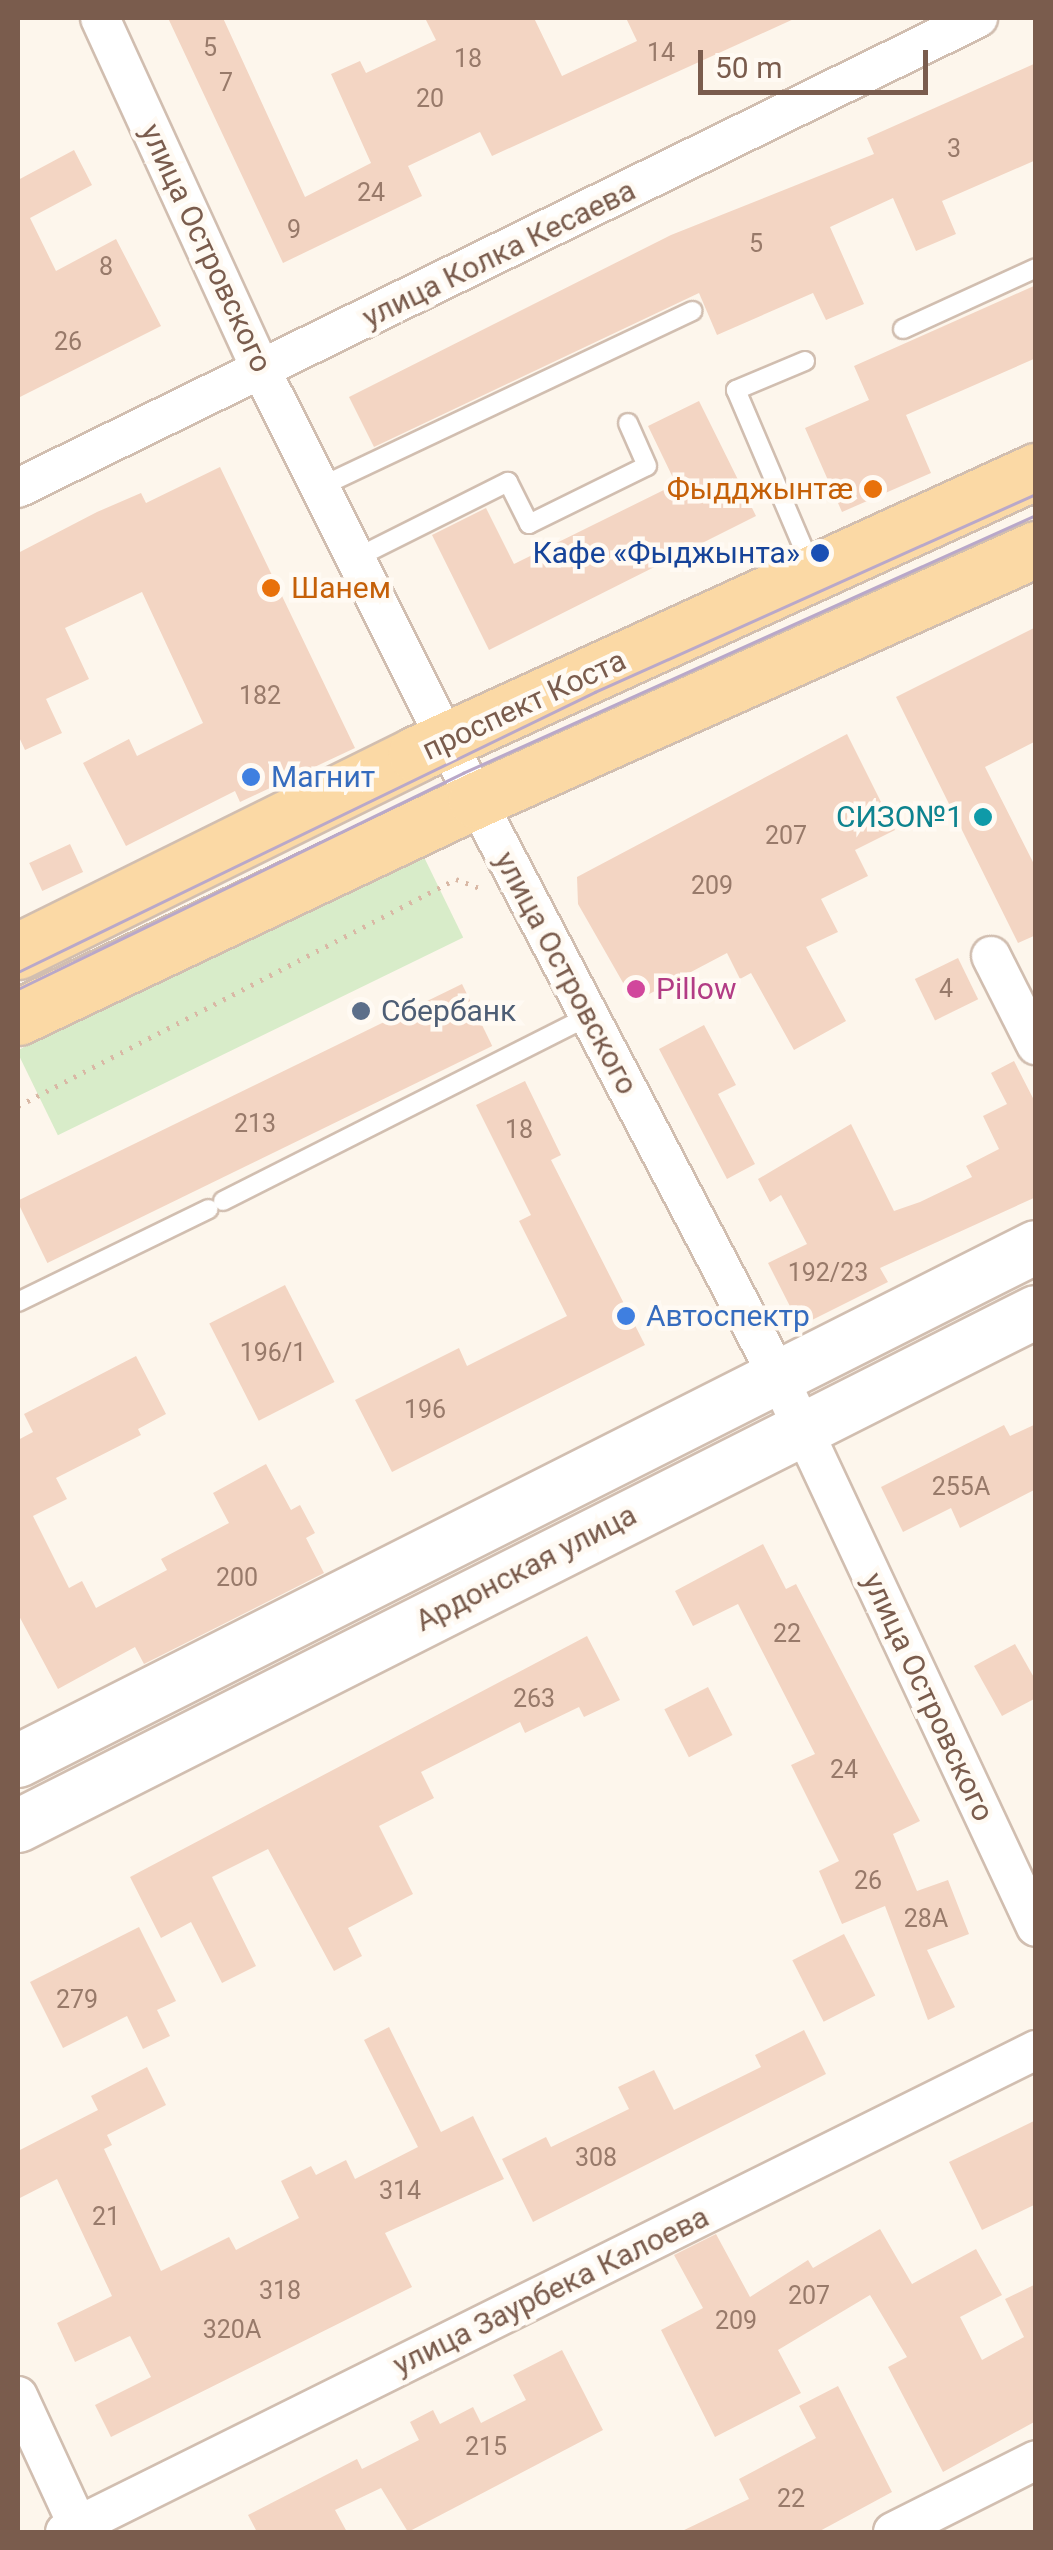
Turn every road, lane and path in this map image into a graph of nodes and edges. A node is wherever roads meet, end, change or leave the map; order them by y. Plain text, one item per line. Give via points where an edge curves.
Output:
1 (100, 18) edge
2 (978, 18) edge
3 (1036, 268) edge
4 (692, 310) dead end
5 (903, 329) dead end
6 (805, 360) dead end
7 (262, 372) junction
8 (628, 424) dead end
9 (1036, 471) edge
10 (320, 487) junction
11 (18, 488) edge
12 (1036, 548) edge
13 (356, 558) junction
14 (814, 571) junction
15 (448, 739) junction
16 (476, 800) junction
17 (484, 890) dead end
18 (18, 951) edge
19 (991, 956) dead end
20 (18, 1016) edge
21 (589, 1016) junction
22 (1036, 1045) edge
23 (18, 1106) edge
24 (1036, 1247) edge
25 (18, 1302) edge
26 (1036, 1312) edge
27 (778, 1378) junction
28 (802, 1426) junction
29 (18, 1760) edge
30 (18, 1826) edge
31 (1036, 1927) edge
32 (1036, 2050) edge
33 (18, 2396) edge
34 (1036, 2460) edge
35 (72, 2530) edge
36 (893, 2532) edge

1 - 7 street, улица Островского
2 - 7 street, улица Колка Кесаева
3 - 5 lane
4 - 10 lane
6 - 14 lane via 736,390
7 - 10 street, улица Островского
7 - 11 street, улица Колка Кесаева
8 - 13 lane via 648,466 529,524 508,482
9 - 14 main road, проспект Коста
10 - 13 street, улица Островского
12 - 16 main road
13 - 15 street, улица Островского
14 - 15 main road, проспект Коста
15 - 16 street, улица Островского
15 - 18 main road, проспект Коста
16 - 20 main road
16 - 21 street, улица Островского
17 - 23 path via 456,880
19 - 22 street
21 - 25 lane
21 - 27 street, улица Островского
24 - 27 main road, Ардонская улица
26 - 28 main road, Ардонская улица
27 - 28 street, улица Островского
27 - 29 main road, Ардонская улица
28 - 30 main road, Ардонская улица
28 - 31 street, улица Островского
32 - 35 street, улица Заурбека Калоева
33 - 35 street
34 - 36 street

